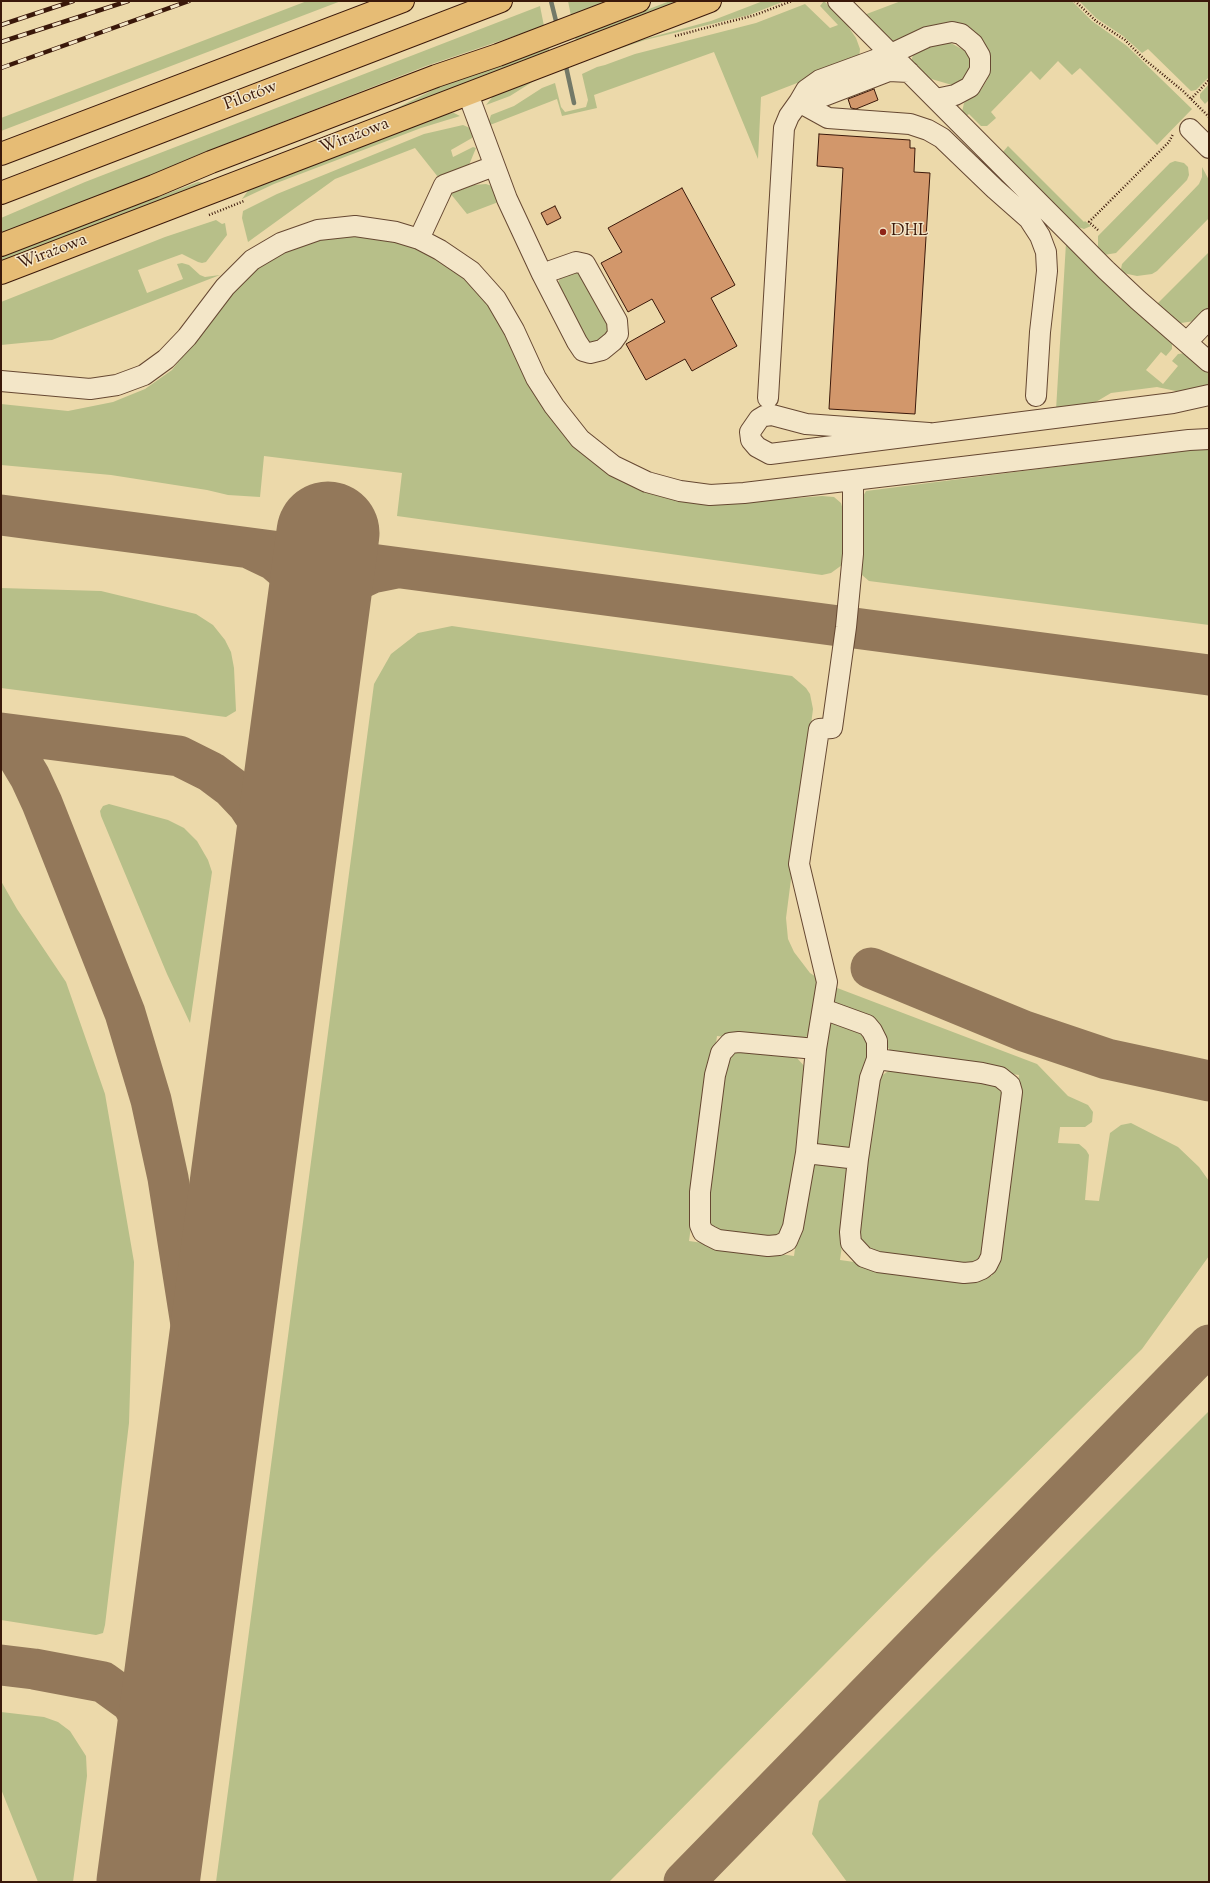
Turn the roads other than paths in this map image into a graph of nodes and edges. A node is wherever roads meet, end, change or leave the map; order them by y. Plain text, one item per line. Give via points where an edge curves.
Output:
1 (403, 1) edge
2 (501, 1) edge
3 (639, 1) edge
4 (710, 1) edge
5 (838, 1) edge
6 (891, 54) junction
7 (909, 72) junction
8 (468, 94) junction
9 (936, 99) junction
10 (800, 101) junction
11 (1186, 125) road end
12 (1209, 148) edge
13 (1, 154) edge
14 (494, 166) junction
15 (1, 193) edge
16 (419, 239) junction
17 (1, 245) edge
18 (1, 273) edge
19 (542, 274) junction
20 (1209, 319) edge
21 (1187, 342) junction
22 (1209, 362) edge
23 (1, 381) edge
24 (1209, 395) edge
25 (1036, 396) dead end
26 (768, 398) dead end
27 (929, 433) junction
28 (1209, 439) edge
29 (853, 481) junction
30 (823, 1009) junction
31 (816, 1049) junction
32 (877, 1059) junction
33 (806, 1153) junction
34 (858, 1159) junction

1 - 13 main road
2 - 15 main road, Pilotów
3 - 17 main road, Wirażowa via 218,159
4 - 8 main road, Wirażowa
5 - 6 lane
6 - 7 lane
6 - 9 lane via 941,33 961,34 973,44 980,56 980,70 973,83 955,95
6 - 10 lane via 820,80 806,90
7 - 9 lane
7 - 10 lane via 889,71 824,96
8 - 14 lane
8 - 18 main road, Wirażowa
9 - 21 lane via 1139,302
10 - 25 lane via 828,118 910,124 928,130 942,138 1029,219 1046,252
10 - 26 lane via 784,128
11 - 12 lane
14 - 16 lane via 444,185
14 - 19 lane
16 - 23 lane via 396,232 355,226 318,230 281,243 252,260 225,286 187,337 166,359 144,375 117,385 90,389
16 - 29 lane via 471,271 496,299 514,330 536,378 554,406 580,440 614,466 647,482 680,491 710,495
19 - 19 lane via 576,262 585,264 617,321 618,334 613,341 602,350 590,353 583,351
20 - 21 lane
21 - 22 lane
24 - 27 lane via 1173,403
27 - 27 lane via 806,424 772,415 759,419 750,432 751,440 757,447 770,454
28 - 29 lane
29 - 30 lane via 853,554 832,728 819,729 799,864 827,982
30 - 31 lane
30 - 32 lane via 867,1025 877,1041
31 - 33 lane
31 - 33 lane via 739,1042 730,1043 720,1053 700,1192 699,1219 703,1232 718,1240 761,1246 779,1245 786,1241 793,1227
32 - 34 lane via 870,1078
32 - 34 lane via 982,1073 1000,1077 1010,1085 1012,1092 1005,1155 991,1257 987,1265 975,1272 964,1273 878,1262 864,1256 851,1243 850,1238
33 - 34 lane

